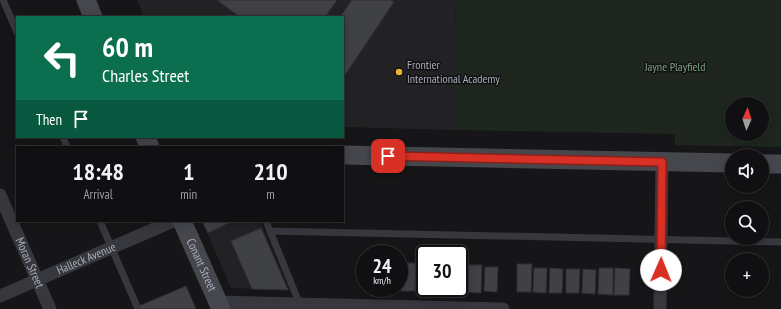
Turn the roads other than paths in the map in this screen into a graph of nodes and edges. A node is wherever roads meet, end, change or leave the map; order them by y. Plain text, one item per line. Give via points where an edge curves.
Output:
1 (3, 0) edge
2 (86, 0) edge
3 (93, 16) edge
4 (16, 30) edge
5 (344, 155) edge
6 (662, 162) junction
7 (725, 163) edge
8 (769, 164) edge
9 (781, 164) edge
10 (0, 196) edge
11 (100, 222) edge
12 (171, 222) edge
13 (182, 222) edge
14 (266, 222) edge
15 (270, 231) junction
16 (662, 239) junction
17 (781, 242) edge
18 (111, 248) junction
19 (37, 280) junction
20 (0, 296) edge
21 (219, 306) edge
22 (301, 307) edge
23 (50, 309) edge
24 (138, 309) edge
25 (503, 309) edge
26 (660, 309) edge

1 - 4 lane
2 - 3 street
5 - 6 street
6 - 7 street
6 - 16 street
8 - 9 street
10 - 19 street, Moran Street
11 - 18 lane
12 - 18 street, Halleck Avenue
13 - 21 street, Conant Street
14 - 15 lane
15 - 16 lane
15 - 22 lane
16 - 17 lane
16 - 26 street
18 - 19 street, Halleck Avenue
18 - 24 lane
19 - 20 street, Halleck Avenue
19 - 23 street, Moran Street
21 - 22 street
22 - 25 street

